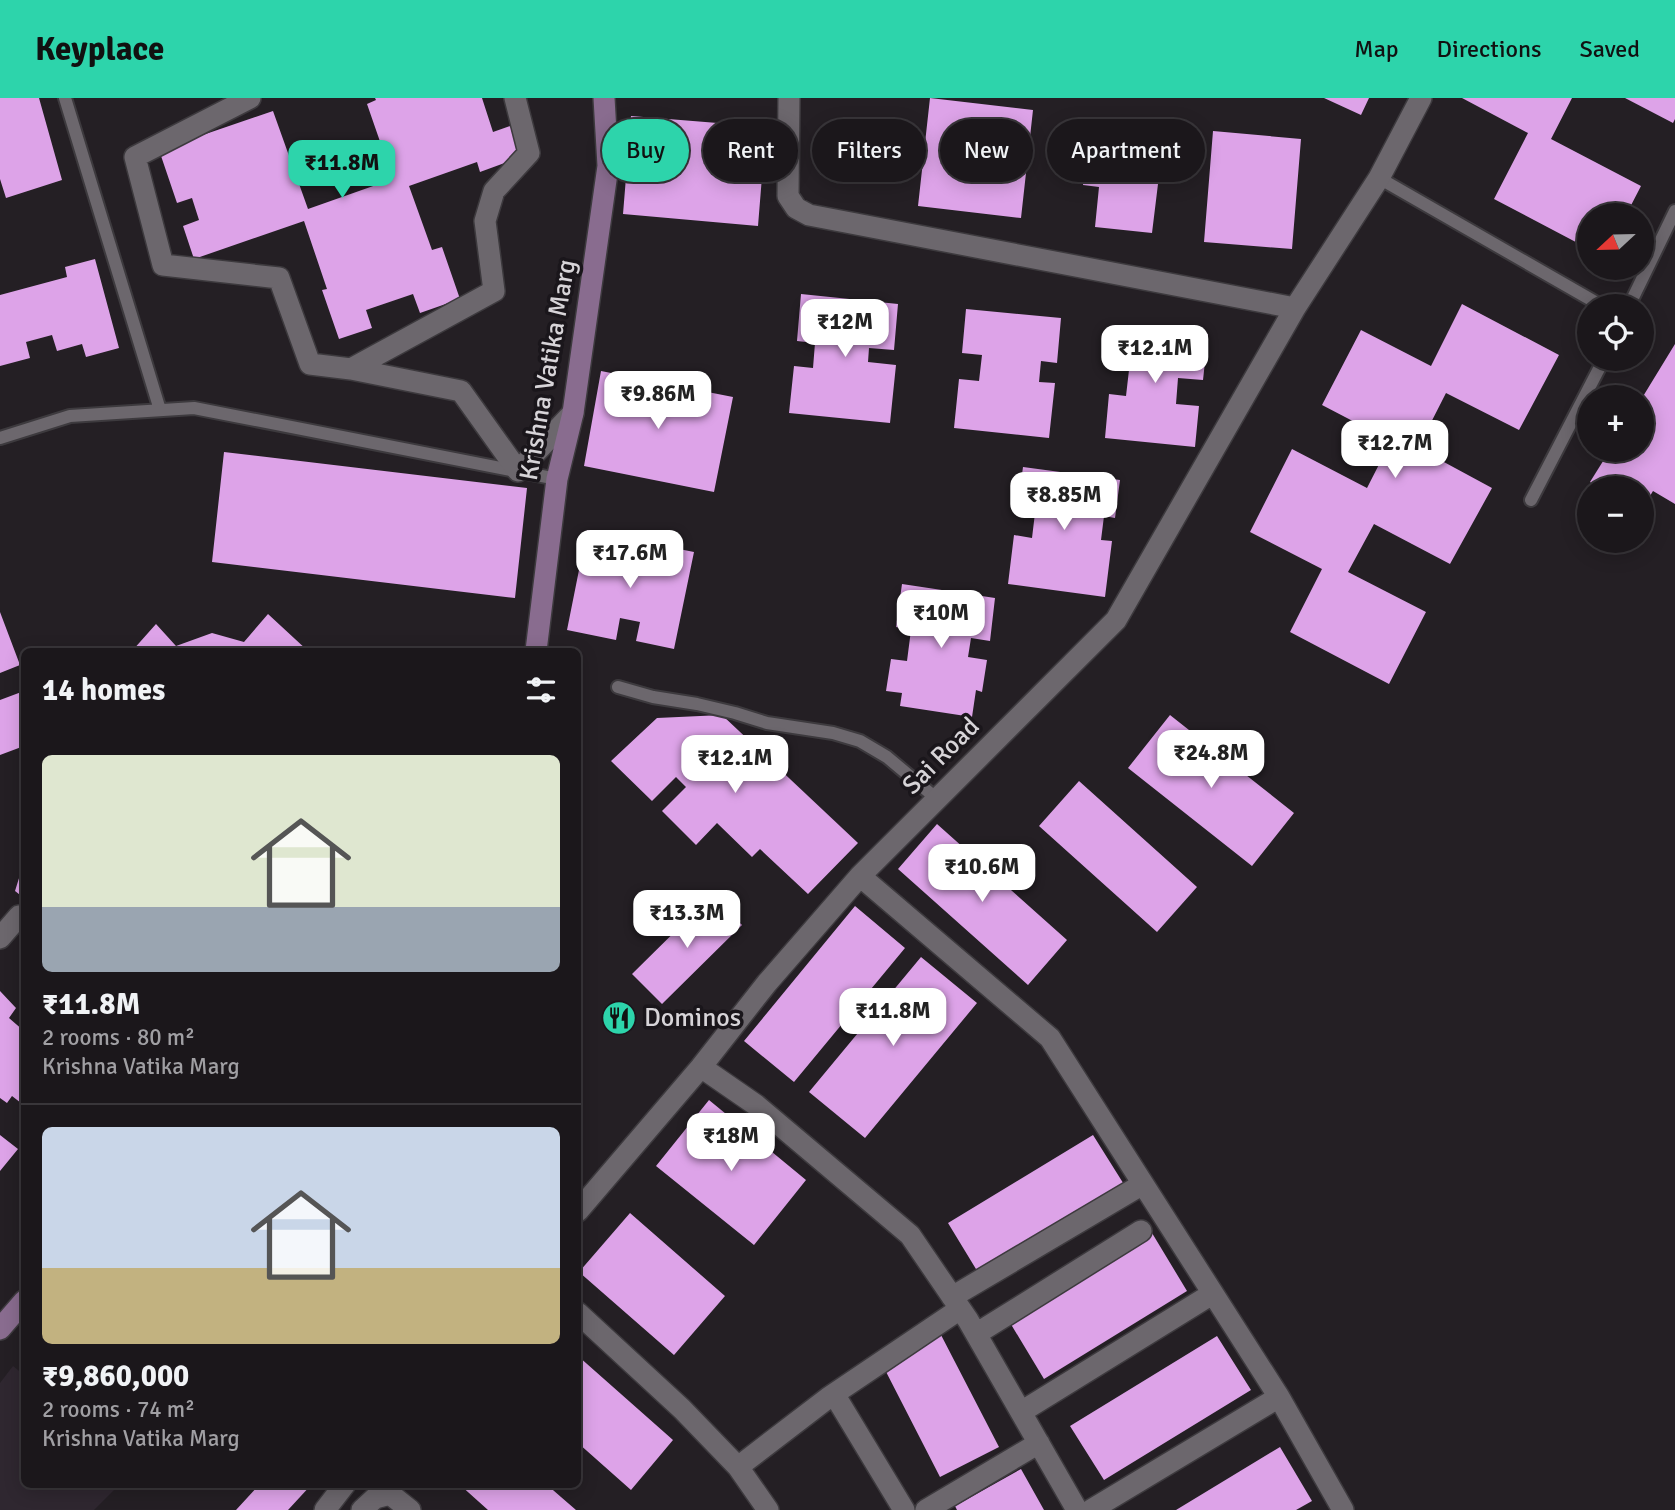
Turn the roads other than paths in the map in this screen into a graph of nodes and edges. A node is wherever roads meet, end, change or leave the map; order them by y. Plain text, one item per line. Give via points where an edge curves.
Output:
1 (65, 98) edge
2 (250, 98) edge
3 (516, 98) edge
4 (604, 98) edge
5 (789, 98) edge
6 (1421, 98) edge
7 (1379, 178) junction
8 (1675, 211) edge
9 (1581, 294) edge
10 (1635, 294) edge
11 (1295, 308) junction
12 (351, 369) junction
13 (1598, 371) edge
14 (160, 410) junction
15 (573, 413) junction
16 (0, 438) edge
17 (518, 471) junction
18 (557, 479) junction
19 (1531, 500) dead end
20 (536, 648) edge
21 (618, 687) dead end
22 (937, 799) junction
23 (860, 876) junction
24 (21, 918) edge
25 (0, 938) edge
26 (701, 1067) junction
27 (1143, 1184) junction
28 (581, 1207) edge
29 (1141, 1231) dead end
30 (1212, 1294) junction
31 (956, 1303) junction
32 (21, 1304) edge
33 (581, 1316) edge
34 (0, 1329) edge
35 (976, 1334) junction
36 (834, 1394) junction
37 (1279, 1397) junction
38 (1021, 1412) junction
39 (1039, 1443) junction
40 (738, 1467) junction
41 (1338, 1508) edge
42 (362, 1510) edge
43 (410, 1510) edge
44 (768, 1510) edge
45 (904, 1510) edge
46 (926, 1510) edge
47 (1077, 1510) edge
48 (1091, 1510) edge

1 - 14 lane
2 - 12 street via 135,157 163,265 279,278 310,364
3 - 12 street via 528,153 494,191 485,220 494,291
4 - 15 street, Krishna Vatika Marg via 608,166
5 - 11 street via 789,196 796,208 809,215
6 - 7 street, Sai Road
7 - 9 lane
7 - 11 street, Sai Road
8 - 10 lane
11 - 22 street, Sai Road via 1116,620
12 - 17 street via 461,391
13 - 19 lane
14 - 16 lane via 70,416
14 - 17 lane via 194,408
15 - 17 street
15 - 18 street, Krishna Vatika Marg
17 - 18 lane
18 - 20 street, Krishna Vatika Marg
21 - 22 lane via 860,741
22 - 23 street, Sai Road
23 - 26 street, Sai Road
23 - 27 street via 1050,1038
24 - 25 street
26 - 28 street, Sai Road
26 - 31 street via 756,1105 910,1235
27 - 30 street
27 - 31 street
29 - 35 street
30 - 37 street
30 - 38 street
31 - 35 street
31 - 36 street
32 - 34 street
33 - 40 street
35 - 38 street
36 - 40 street
36 - 45 street
37 - 41 street
37 - 48 street
38 - 39 street
39 - 46 street
39 - 47 street
40 - 44 street
42 - 43 street via 375,1498 390,1494

